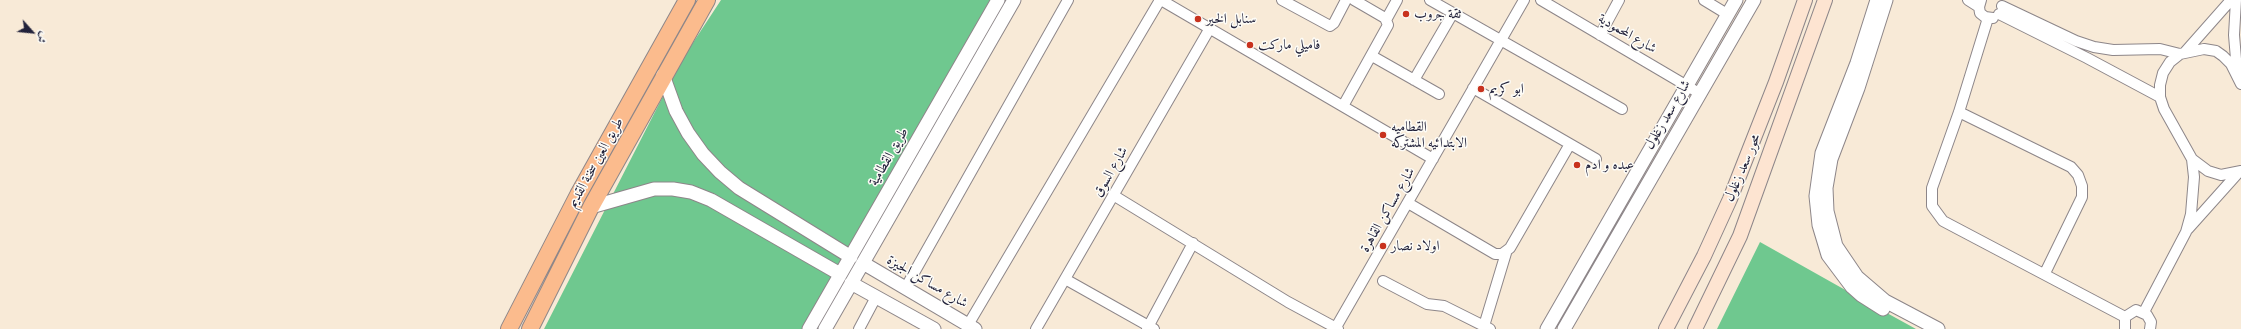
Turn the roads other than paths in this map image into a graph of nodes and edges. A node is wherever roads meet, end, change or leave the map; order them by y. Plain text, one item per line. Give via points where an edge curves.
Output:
1 (687, 0) edge
2 (707, 0) edge
3 (998, 0) edge
4 (1014, 0) edge
5 (1068, 0) edge
6 (1161, 0) edge
7 (1282, 0) edge
8 (1346, 0) edge
9 (1354, 0) edge
10 (1397, 0) edge
11 (1430, 0) edge
12 (1524, 0) edge
13 (1541, 0) edge
14 (1619, 0) edge
15 (1704, 0) edge
16 (1736, 0) edge
17 (1754, 0) edge
18 (1805, 0) edge
19 (1825, 0) edge
20 (1876, 0) edge
21 (1886, 0) edge
22 (1968, 0) edge
23 (2231, 0) edge
24 (2236, 0) edge
25 (1980, 3) edge
26 (1178, 4) edge
27 (2000, 7) edge
28 (1453, 13) junction
29 (1727, 14) junction
30 (1988, 18) junction
31 (1386, 20) junction
32 (1210, 28) junction
33 (1600, 35) junction
34 (1501, 40) junction
35 (2182, 53) junction
36 (1372, 56) junction
37 (663, 75) junction
38 (1414, 80) junction
39 (2240, 81) edge
40 (1686, 85) junction
41 (1473, 88) junction
42 (1699, 92) junction
43 (1439, 94) dead end
44 (2160, 97) junction
45 (1343, 106) junction
46 (1622, 109) dead end
47 (1959, 112) junction
48 (1570, 144) junction
49 (1433, 158) junction
50 (2192, 158) junction
51 (1596, 159) dead end
52 (2240, 172) edge
53 (1113, 195) junction
54 (1408, 203) junction
55 (591, 207) junction
56 (2186, 232) junction
57 (1193, 243) junction
58 (1506, 253) junction
59 (850, 257) junction
60 (863, 263) junction
61 (2045, 273) junction
62 (840, 274) junction
63 (1065, 279) junction
64 (1383, 280) dead end
65 (851, 283) junction
66 (906, 287) junction
67 (876, 297) junction
68 (2144, 312) junction
69 (2126, 317) junction
70 (972, 327) edge
71 (930, 328) edge
72 (1150, 328) edge
73 (1487, 328) edge
74 (509, 329) edge
75 (530, 329) edge
76 (809, 329) edge
77 (825, 329) edge
78 (858, 329) edge
79 (1036, 329) edge
80 (1336, 329) edge
81 (1547, 329) edge
82 (1564, 329) edge
83 (1666, 329) edge
84 (1695, 329) edge
85 (1921, 329) edge
86 (1938, 329) edge
87 (2125, 329) edge
88 (2150, 329) edge

1 - 74 main road, طريق العين سخنة القديم via 578,195
2 - 37 main road, طريق العين سخنة القديم
3 - 59 street, طريق القطامية
4 - 60 street
5 - 66 street
6 - 26 street
6 - 70 street
7 - 8 street via 1330,26
9 - 31 street
10 - 31 street
11 - 28 street
12 - 34 street, شارع مساكن القاهرة
13 - 33 street, شارع المحمودية
14 - 33 street
15 - 29 street
16 - 29 street, شارع سعد زغلول
17 - 42 street, شارع سعد زغلول
18 - 83 main road, محور سعد زغلول via 1730,199
19 - 84 main road, محور سعد زغلول via 1740,236
20 - 85 street via 1857,63 1822,153 1816,185 1816,212 1825,247 1844,278 1873,304
21 - 86 street via 1858,88 1830,159 1826,211 1836,246 1856,277 1885,301
22 - 25 street
23 - 35 street
24 - 39 street via 2234,35
25 - 30 street via 1980,12
26 - 32 street
27 - 30 street
27 - 35 street via 2094,47 2113,50 2160,49
27 - 44 street
28 - 34 street
28 - 38 street
29 - 40 street, شارع سعد زغلول
30 - 47 street
31 - 36 street via 1387,28
32 - 45 street
32 - 53 street, شارع السوق
33 - 40 street, شارع المحمودية
34 - 41 street, شارع مساكن القاهرة
34 - 46 street
35 - 39 street via 2204,49 2216,52 2231,64
35 - 44 street via 2170,62 2163,73
36 - 38 street
36 - 45 street
37 - 55 main road, طريق العين سخنة القديم
37 - 59 street via 676,111 688,133 720,172 739,188
38 - 43 street
40 - 42 street, شارع المحمودية
40 - 81 street, شارع سعد زغلول
41 - 48 street
41 - 49 street, شارع مساكن القاهرة
42 - 82 street, شارع سعد زغلول
44 - 50 street via 2164,109
45 - 49 street
47 - 61 street via 1932,188 1932,202 1936,214 1943,221
47 - 61 street via 2071,167 2078,175 2082,197
48 - 51 street
48 - 58 street
49 - 54 street, شارع مساكن القاهرة
50 - 52 street via 2208,171 2221,175
50 - 56 street via 2194,196
52 - 56 street
53 - 57 street
53 - 63 street, شارع السوق
54 - 58 street via 1495,254
54 - 80 street, شارع مساكن القاهرة
55 - 62 street via 654,189 673,188 691,192 711,200
55 - 75 main road, طريق العين سخنة القديم
56 - 68 street
57 - 72 street
57 - 80 street
58 - 73 street
59 - 62 street, طريق القطامية
60 - 65 street
60 - 66 street, شارع مساكن الجيزة
61 - 69 street
62 - 76 street, طريق القطامية
63 - 72 street
63 - 79 street, شارع السوق
64 - 73 street via 1427,304 1444,306
65 - 67 street
65 - 77 street
66 - 70 street, شارع مساكن الجيزة
67 - 71 street
67 - 78 street
68 - 69 street via 2132,311
68 - 88 street via 2150,318
69 - 87 street

